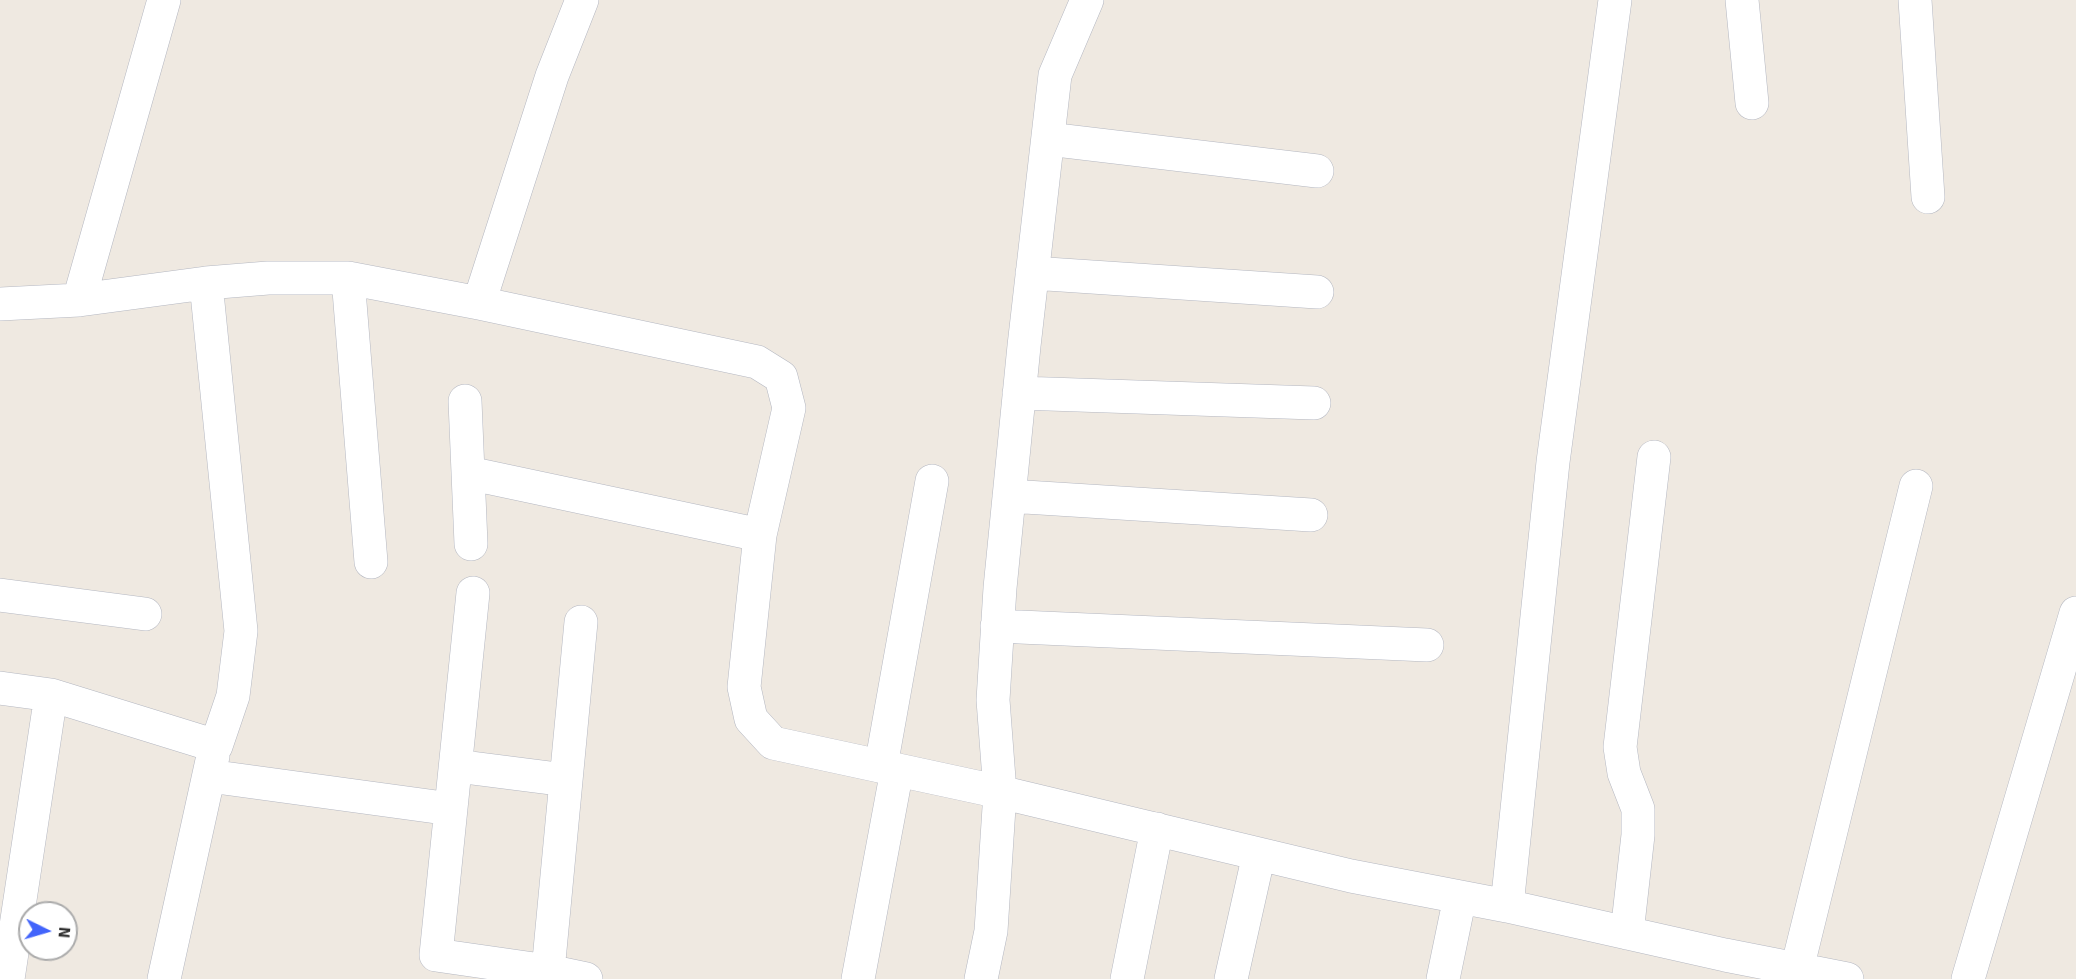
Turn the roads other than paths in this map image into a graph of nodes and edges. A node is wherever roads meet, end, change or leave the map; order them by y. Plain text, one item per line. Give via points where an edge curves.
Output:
1 (164, 0) edge
2 (582, 0) edge
3 (1087, 0) edge
4 (1616, 0) edge
5 (1742, 0) edge
6 (1915, 0) edge
7 (1752, 103) dead end
8 (1048, 139) junction
9 (1317, 171) dead end
10 (1928, 197) dead end
11 (1032, 273) junction
12 (348, 278) junction
13 (206, 283) junction
14 (1317, 292) dead end
15 (79, 300) junction
16 (479, 303) junction
17 (0, 306) edge
18 (1019, 393) junction
19 (465, 401) dead end
20 (1314, 403) dead end
21 (1654, 457) dead end
22 (468, 473) junction
23 (932, 481) dead end
24 (1916, 486) dead end
25 (1009, 496) junction
26 (1311, 515) dead end
27 (760, 535) junction
28 (471, 544) dead end
29 (371, 562) dead end
30 (473, 593) dead end
31 (0, 595) edge
32 (2076, 613) edge
33 (145, 614) dead end
34 (581, 622) dead end
35 (997, 626) junction
36 (1427, 645) dead end
37 (0, 688) edge
38 (51, 695) junction
39 (212, 761) junction
40 (456, 766) junction
41 (889, 768) junction
42 (566, 780) junction
43 (1000, 792) junction
44 (451, 809) junction
45 (1156, 830) junction
46 (1259, 854) junction
47 (1460, 897) junction
48 (1507, 906) junction
49 (1627, 933) junction
50 (6, 966) edge
51 (436, 967) edge
52 (1797, 969) junction
53 (548, 971) junction
54 (164, 979) edge
55 (586, 979) edge
56 (858, 979) edge
57 (981, 979) edge
58 (1127, 979) edge
59 (1231, 979) edge
60 (1443, 979) edge
61 (1847, 979) edge
62 (1968, 979) edge

1 - 15 street
2 - 16 street via 552,76
3 - 8 street via 1055,75
4 - 48 street via 1553,462
5 - 7 street
6 - 10 street
8 - 9 street
8 - 11 street
11 - 14 street
11 - 18 street
12 - 13 street
12 - 16 street
12 - 29 street
13 - 15 street
13 - 39 street via 241,631 233,696
15 - 17 street
16 - 27 street via 758,362 781,377 789,408
18 - 20 street
18 - 25 street
19 - 22 street
21 - 49 street via 1620,747 1624,773 1638,809
22 - 27 street
22 - 28 street
23 - 41 street
24 - 52 street
25 - 26 street
25 - 35 street
27 - 41 street via 744,687 751,719 773,743
30 - 40 street
31 - 33 street
32 - 62 street
34 - 42 street
35 - 36 street
35 - 43 street via 993,700
37 - 38 street
38 - 39 street
38 - 50 street
39 - 44 street
39 - 54 street
40 - 42 street
40 - 44 street
41 - 43 street
41 - 56 street
42 - 53 street
43 - 45 street
43 - 57 street via 992,931
44 - 51 street
45 - 46 street
45 - 58 street
46 - 47 street
46 - 59 street
47 - 48 street
47 - 60 street
48 - 49 street
49 - 52 street
51 - 53 street
52 - 61 street
53 - 55 street

